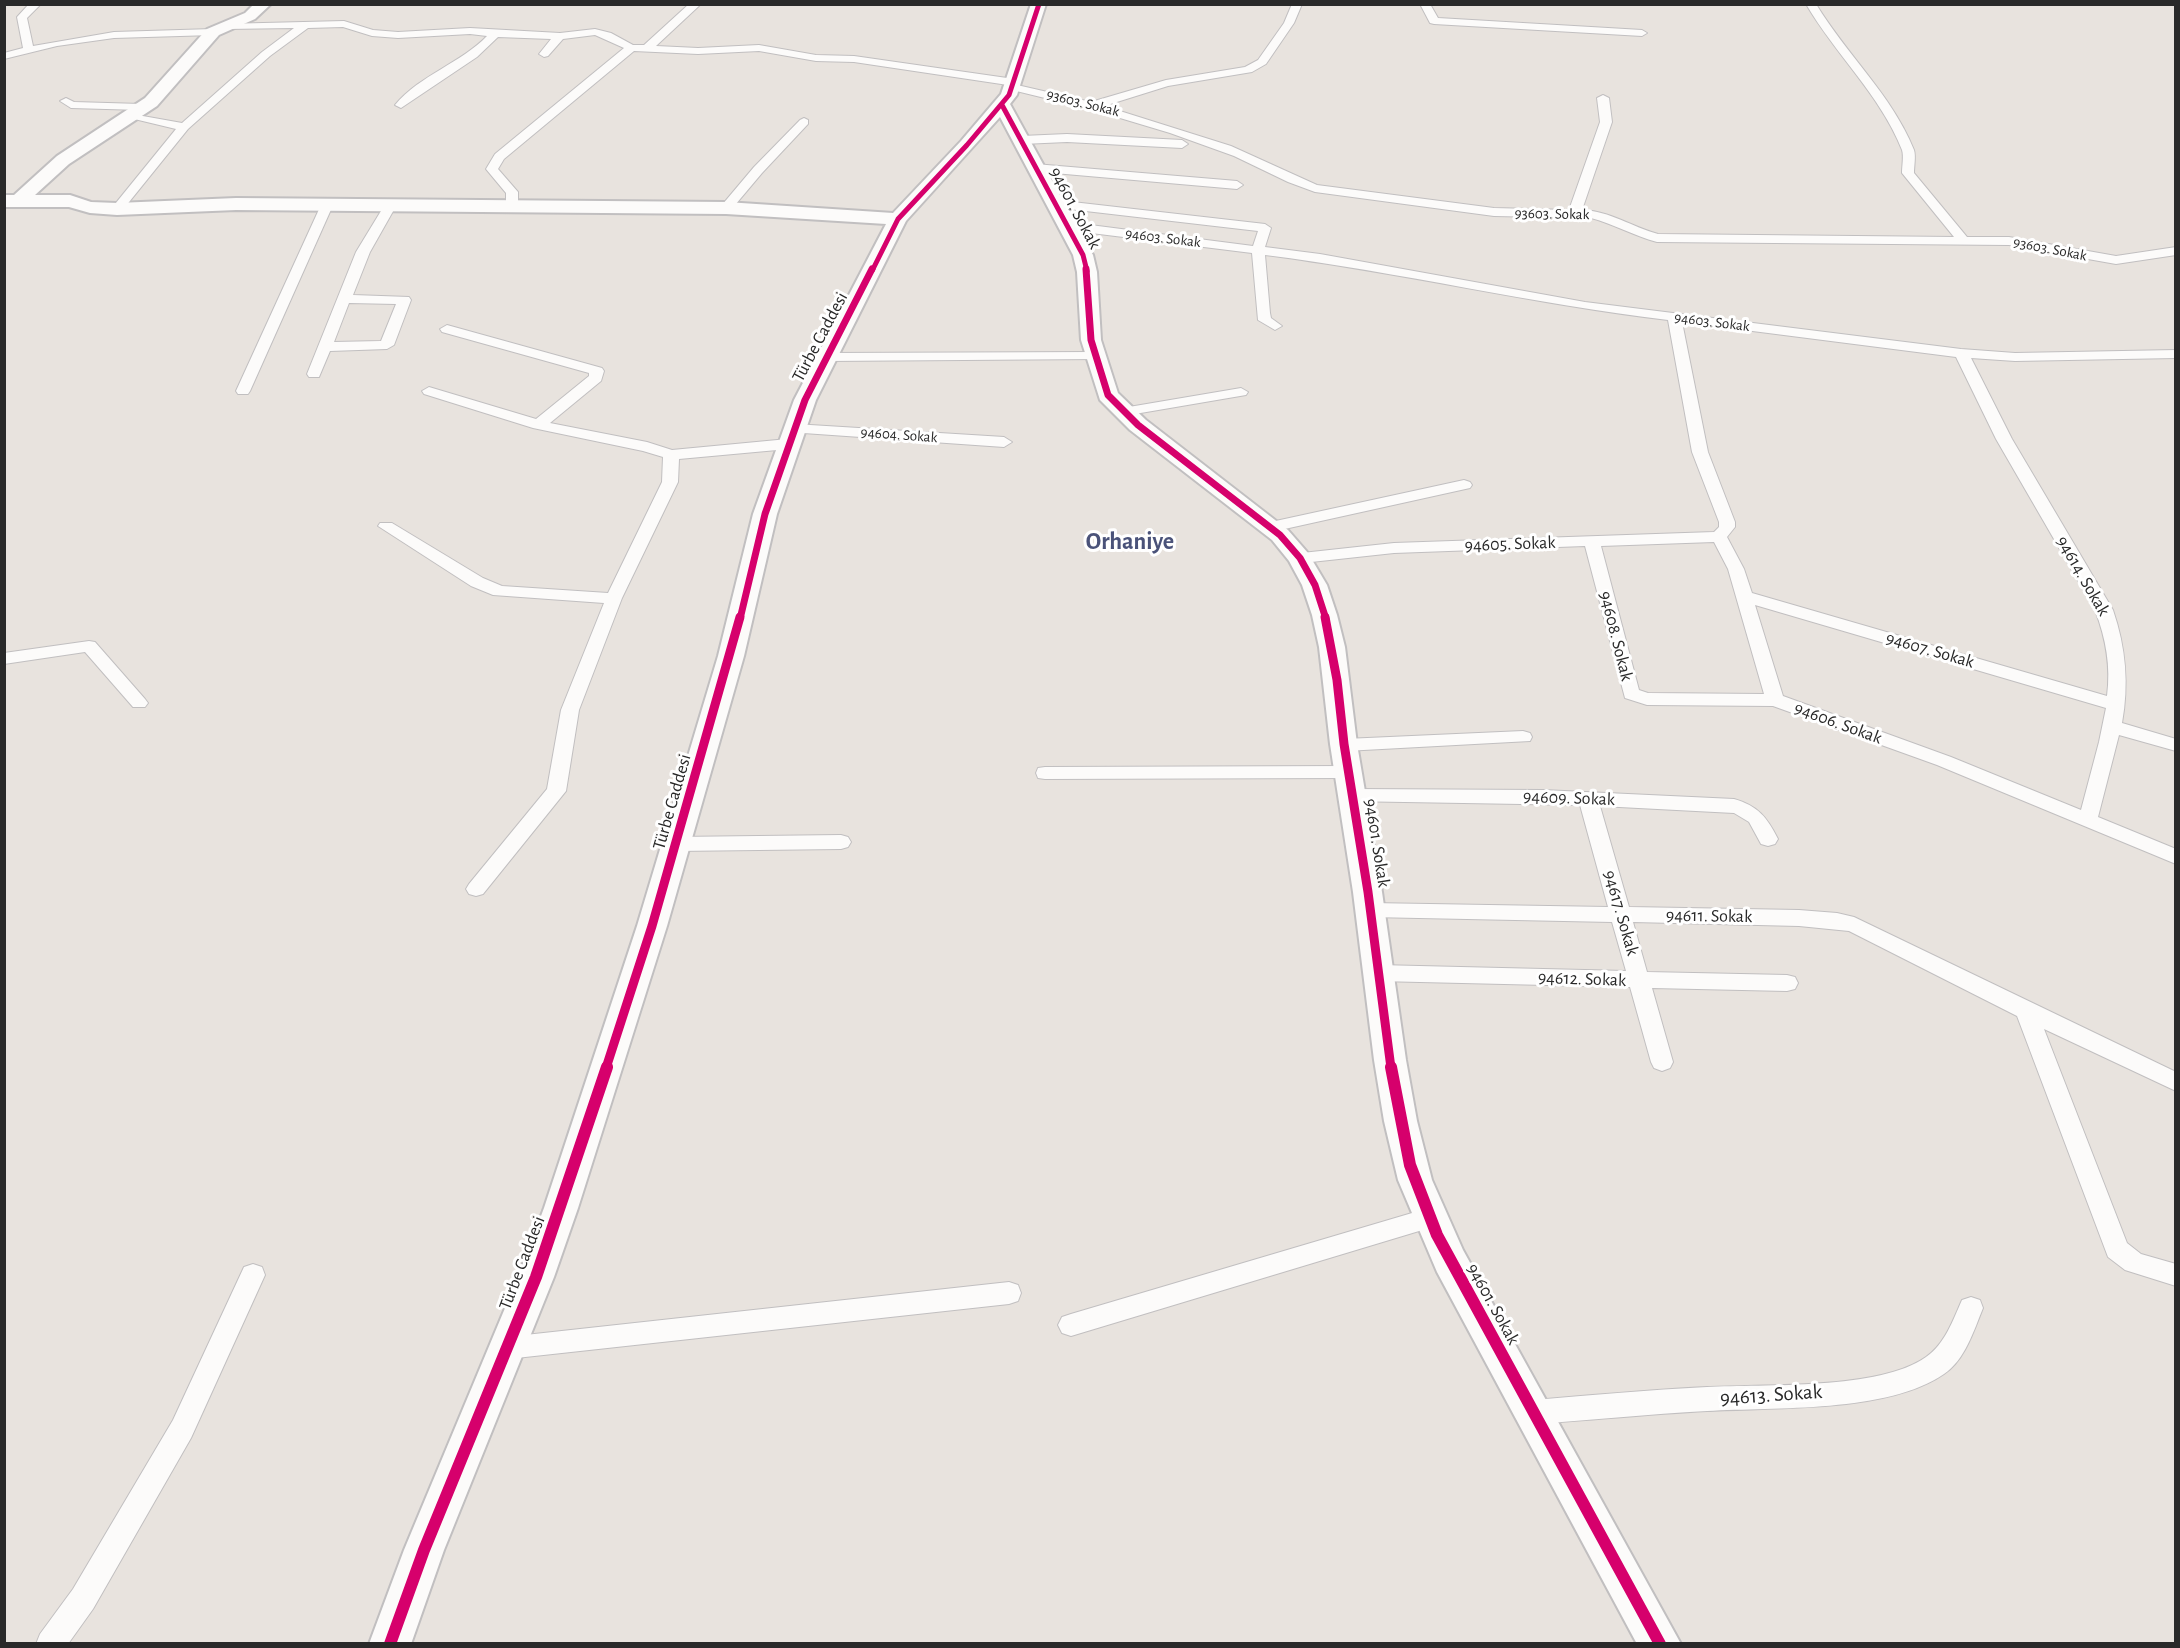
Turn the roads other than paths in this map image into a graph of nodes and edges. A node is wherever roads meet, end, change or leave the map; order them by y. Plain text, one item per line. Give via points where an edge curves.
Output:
1 (36, 4) edge
2 (264, 4) edge
3 (696, 4) edge
4 (1039, 4) edge
5 (1298, 4) edge
6 (1425, 4) edge
7 (1811, 4) edge
8 (306, 24) junction
9 (220, 29) junction
10 (1642, 33) dead end
11 (495, 34) junction
12 (560, 36) junction
13 (631, 48) junction
14 (646, 49) junction
15 (29, 50) junction
16 (544, 54) dead end
17 (4, 56) edge
18 (1009, 91) junction
19 (1603, 98) dead end
20 (66, 101) dead end
21 (401, 105) dead end
22 (1095, 105) junction
23 (136, 111) junction
24 (804, 122) dead end
25 (184, 127) junction
26 (1022, 140) junction
27 (1182, 144) dead end
28 (1035, 168) junction
29 (1237, 185) dead end
30 (12, 201) edge
31 (327, 205) junction
32 (512, 205) junction
33 (390, 206) junction
34 (726, 208) junction
35 (117, 209) junction
36 (1574, 214) junction
37 (1061, 215) junction
38 (898, 219) junction
39 (1964, 241) junction
40 (1258, 249) junction
41 (2175, 251) edge
42 (344, 299) junction
43 (1674, 318) junction
44 (1275, 326) dead end
45 (447, 329) dead end
46 (324, 347) junction
47 (1960, 353) junction
48 (1095, 356) junction
49 (827, 357) junction
50 (2173, 357) edge
51 (314, 374) dead end
52 (243, 391) dead end
53 (429, 391) dead end
54 (1241, 392) dead end
55 (1123, 412) junction
56 (538, 425) junction
57 (791, 436) junction
58 (1004, 441) dead end
59 (671, 455) junction
60 (1464, 485) dead end
61 (386, 526) dead end
62 (1271, 527) junction
63 (1719, 537) junction
64 (1592, 541) junction
65 (1302, 558) junction
66 (1744, 596) junction
67 (614, 598) junction
68 (4, 659) edge
69 (1775, 700) junction
70 (139, 703) dead end
71 (2116, 705) junction
72 (2113, 727) junction
73 (1523, 737) dead end
74 (2175, 745) edge
75 (1349, 771) junction
76 (1045, 773) dead end
77 (1588, 800) junction
78 (2088, 820) junction
79 (1768, 839) dead end
80 (841, 842) dead end
81 (676, 844) junction
82 (2175, 857) edge
83 (476, 889) dead end
84 (1370, 910) junction
85 (1621, 914) junction
86 (1377, 973) junction
87 (1640, 981) junction
88 (1787, 983) dead end
89 (2026, 1011) junction
90 (1662, 1062) dead end
91 (2175, 1082) edge
92 (1429, 1218) junction
93 (252, 1275) dead end
94 (2175, 1275) edge
95 (1009, 1293) dead end
96 (1971, 1308) dead end
97 (1071, 1324) dead end
98 (507, 1348) junction
99 (1534, 1413) junction
100 (50, 1644) edge
101 (390, 1644) edge
102 (1660, 1644) edge

1 - 15 street via 22,17
2 - 9 street via 250,16
3 - 14 street
4 - 18 street, Türbe Caddesi
5 - 22 street via 1262,62 1248,70 1166,83
6 - 10 street via 1434,21
7 - 39 street via 1884,106 1909,153 1908,173
8 - 9 street
8 - 11 street via 344,24 372,33 398,35 470,31
8 - 25 street
9 - 15 street via 114,34
9 - 23 street via 151,102
11 - 12 street
11 - 21 street via 483,48
12 - 13 street via 595,32
12 - 16 street
13 - 14 street, 93603. Sokak
13 - 32 street via 499,157 492,169 512,192
14 - 18 street, 93603. Sokak via 759,48 816,58 854,59
15 - 17 street
18 - 22 street, 93603. Sokak
18 - 26 street, 94601. Sokak
18 - 38 street, Türbe Caddesi
19 - 36 street via 1606,122
20 - 23 street via 71,105
22 - 36 street, 93603. Sokak via 1174,129 1315,188 1494,212
23 - 25 street
23 - 30 street via 63,160
24 - 34 street
25 - 35 street
26 - 27 street, 94601. Sokak via 1067,138
26 - 28 street, 94601. Sokak
28 - 29 street, 94601. Sokak
28 - 37 street, 94601. Sokak
30 - 35 street via 70,201
31 - 33 street
31 - 35 street
31 - 52 street
32 - 33 street
32 - 34 street
33 - 42 street via 363,252
34 - 38 street
36 - 39 street, 93603. Sokak via 1603,216 1657,238
37 - 40 street, 94603. Sokak
37 - 40 street, 94601. Sokak via 1261,226 1266,230
37 - 48 street, 94601. Sokak via 1085,263
38 - 49 street, Türbe Caddesi
39 - 41 street, 93603. Sokak via 2025,243 2116,260
40 - 43 street, 94603. Sokak
40 - 44 street via 1263,317
42 - 46 street
42 - 46 street via 404,300 387,345
43 - 47 street, 94603. Sokak
43 - 63 street via 1700,452 1727,522
45 - 56 street via 597,371 596,378
46 - 51 street
47 - 50 street, 94603. Sokak
47 - 71 street, 94614. Sokak via 2004,439 2108,618 2116,647
48 - 49 street
48 - 55 street, 94601. Sokak via 1108,395
49 - 57 street, Türbe Caddesi
53 - 56 street
54 - 55 street
55 - 62 street, 94601. Sokak
56 - 59 street
57 - 58 street, 94604. Sokak
57 - 59 street, 94604. Sokak
57 - 81 street, Türbe Caddesi via 765,514 731,656
59 - 67 street via 670,482
60 - 62 street
61 - 67 street via 477,582 500,591
62 - 65 street, 94601. Sokak
63 - 64 street, 94605. Sokak
63 - 66 street, 94606. Sokak via 1731,556
64 - 65 street, 94605. Sokak via 1394,548
64 - 69 street, 94608. Sokak via 1631,694 1647,699
65 - 75 street, 94601. Sokak via 1314,582 1334,656
66 - 69 street, 94606. Sokak
66 - 71 street, 94607. Sokak
67 - 83 street via 570,710 556,791
68 - 70 street via 89,646
69 - 78 street, 94606. Sokak via 1944,761
71 - 72 street, 94614. Sokak
72 - 74 street
72 - 78 street, 94614. Sokak
73 - 75 street
75 - 76 street
75 - 77 street, 94609. Sokak via 1513,796
75 - 84 street, 94601. Sokak
77 - 79 street, 94609. Sokak via 1743,808 1759,820
77 - 85 street, 94617. Sokak
78 - 82 street, 94606. Sokak
80 - 81 street
81 - 98 street, Türbe Caddesi via 561,1208
84 - 85 street, 94611. Sokak
84 - 86 street, 94601. Sokak
85 - 87 street, 94617. Sokak
85 - 89 street, 94611. Sokak via 1799,918 1854,925
86 - 87 street, 94612. Sokak
86 - 92 street, 94601. Sokak via 1407,1154
87 - 88 street, 94612. Sokak
87 - 90 street, 94617. Sokak
89 - 91 street, 94611. Sokak
89 - 94 street via 2117,1250 2134,1263
92 - 97 street
92 - 99 street, 94601. Sokak
93 - 100 street via 182,1430 83,1599
95 - 98 street
96 - 99 street, 94613. Sokak via 1951,1348 1936,1365 1895,1383 1798,1395
98 - 101 street, Türbe Caddesi via 423,1550
99 - 102 street, 94601. Sokak

